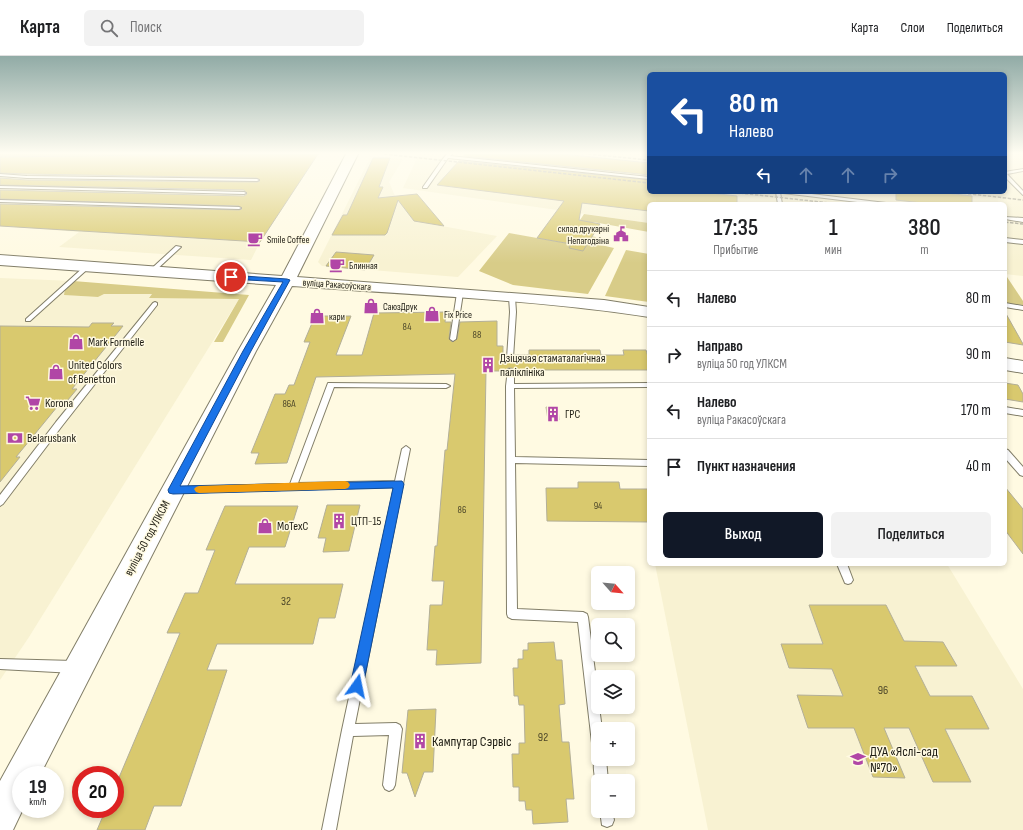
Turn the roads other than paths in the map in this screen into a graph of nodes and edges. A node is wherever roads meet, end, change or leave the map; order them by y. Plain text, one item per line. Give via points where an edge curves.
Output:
1 (127, 190) edge
2 (333, 190) edge
3 (244, 193) dead end
4 (800, 194) edge
5 (0, 201) edge
6 (869, 202) edge
7 (239, 208) dead end
8 (1007, 218) edge
9 (1023, 220) edge
10 (1007, 240) edge
11 (1023, 242) edge
12 (178, 247) dead end
13 (3, 262) edge
14 (88, 266) junction
15 (152, 271) junction
16 (287, 280) junction
17 (460, 293) junction
18 (512, 297) junction
19 (155, 304) dead end
20 (1007, 305) edge
21 (1023, 308) edge
22 (647, 312) edge
23 (28, 320) dead end
24 (453, 339) dead end
25 (510, 358) dead end
26 (1007, 364) edge
27 (1023, 367) edge
28 (510, 370) dead end
29 (647, 385) edge
30 (446, 386) dead end
31 (510, 386) junction
32 (1007, 410) edge
33 (1023, 413) edge
34 (406, 449) dead end
35 (1007, 454) edge
36 (511, 460) junction
37 (647, 463) edge
38 (1023, 473) edge
39 (399, 484) junction
40 (293, 486) junction
41 (173, 490) junction
42 (0, 502) edge
43 (843, 566) edge
44 (848, 580) dead end
45 (0, 664) edge
46 (79, 668) junction
47 (596, 722) edge
48 (348, 730) junction
49 (27, 766) edge
50 (389, 785) dead end
51 (12, 795) edge
52 (0, 817) edge
53 (329, 830) edge

1 - 3 lane
2 - 16 main road, вуліца 50 год УЛКСМ
4 - 6 lane
5 - 7 lane
8 - 9 lane
10 - 11 lane
12 - 15 lane
13 - 14 main road, вуліца Ракасоўскага
14 - 15 main road, вуліца Ракасоўскага
14 - 23 lane
15 - 16 main road, вуліца Ракасоўскага
16 - 17 main road, вуліца Ракасоўскага
16 - 41 main road, вуліца 50 год УЛКСМ
17 - 18 main road, вуліца Ракасоўскага
17 - 24 lane
18 - 22 main road, вуліца Ракасоўскага
18 - 25 lane
19 - 42 lane
20 - 21 lane
26 - 27 main road
28 - 31 lane
29 - 31 lane
30 - 40 lane via 331,385
31 - 36 lane
32 - 33 lane
34 - 39 lane
35 - 38 lane
36 - 37 lane
36 - 47 lane via 512,614 583,617
39 - 40 lane
39 - 48 lane
40 - 41 lane
41 - 46 main road, вуліца 50 год УЛКСМ
43 - 44 lane
45 - 46 lane
46 - 49 main road, вуліца 50 год УЛКСМ
48 - 50 lane via 396,729
48 - 53 lane
51 - 52 main road, вуліца 50 год УЛКСМ

